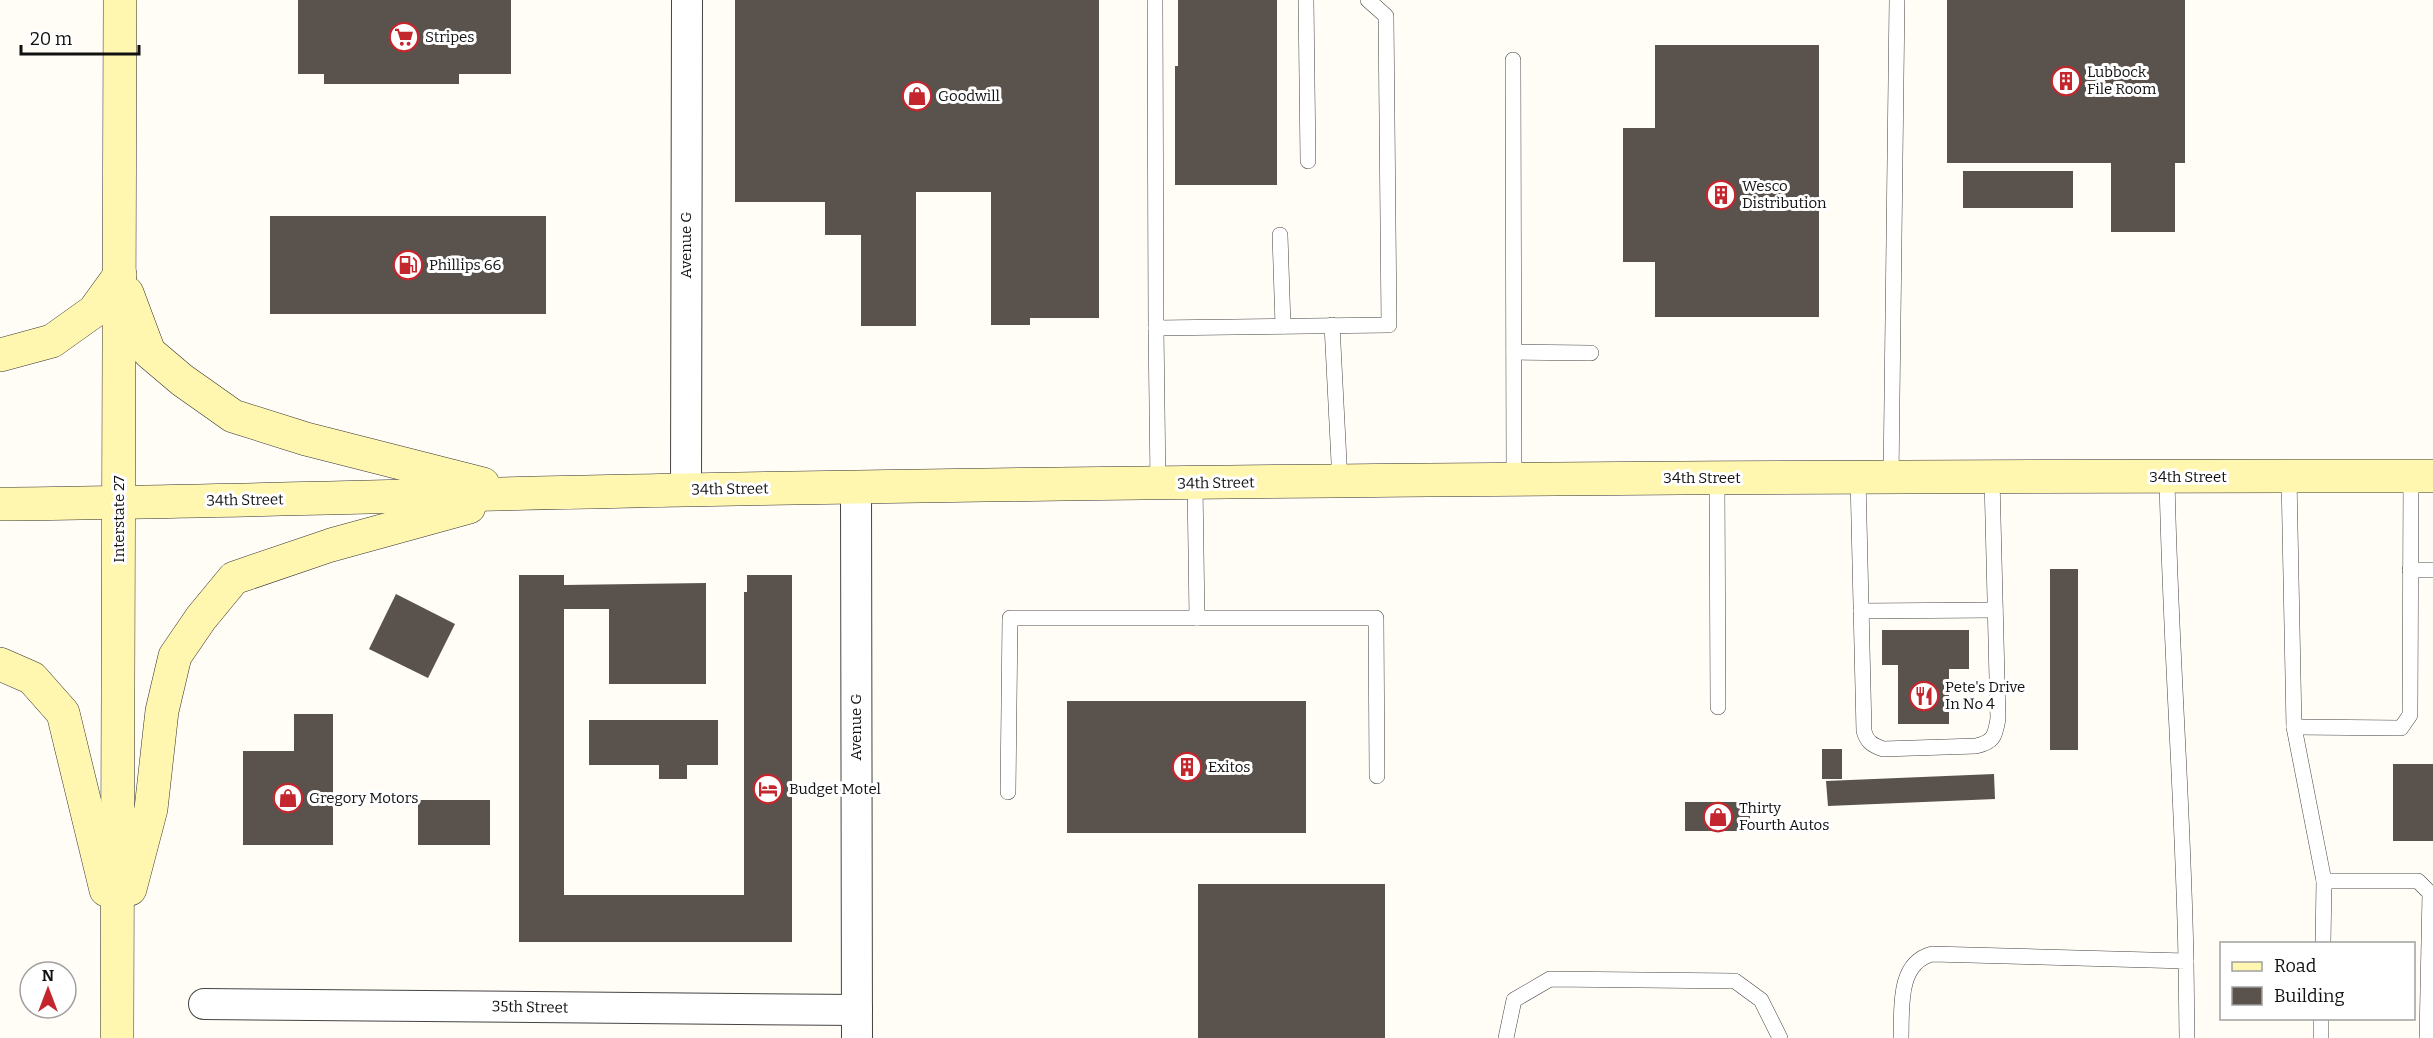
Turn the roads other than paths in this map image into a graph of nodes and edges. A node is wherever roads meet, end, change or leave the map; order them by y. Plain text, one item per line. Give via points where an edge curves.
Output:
1 (120, 0) edge
2 (687, 0) edge
3 (1155, 0) edge
4 (1306, 0) edge
5 (1368, 0) edge
6 (1897, 0) edge
7 (1513, 60) dead end
8 (1308, 161) dead end
9 (1280, 235) dead end
10 (120, 275) junction
11 (1332, 325) junction
12 (1283, 326) junction
13 (1156, 328) junction
14 (1514, 352) junction
15 (1591, 353) dead end
16 (0, 355) edge
17 (2422, 476) edge
18 (2289, 477) junction
19 (1717, 478) junction
20 (1858, 478) junction
21 (1891, 478) junction
22 (1992, 478) junction
23 (2166, 478) junction
24 (1514, 480) junction
25 (1340, 482) junction
26 (1158, 484) junction
27 (1195, 484) junction
28 (856, 488) junction
29 (686, 489) junction
30 (517, 494) junction
31 (118, 503) junction
32 (0, 504) edge
33 (2410, 570) junction
34 (2433, 570) edge
35 (1995, 610) junction
36 (1862, 611) junction
37 (1197, 618) junction
38 (0, 664) edge
39 (1718, 707) dead end
40 (2294, 727) junction
41 (1377, 776) dead end
42 (1008, 792) dead end
43 (2324, 881) junction
44 (118, 936) junction
45 (2323, 942) edge
46 (2186, 961) junction
47 (204, 1004) dead end
48 (2321, 1020) edge
49 (857, 1024) edge
50 (117, 1038) edge
51 (1506, 1038) edge
52 (1780, 1038) edge
53 (1900, 1038) edge
54 (2187, 1038) edge
55 (2320, 1038) edge
56 (2427, 1038) edge

1 - 10 main road, Interstate 27
2 - 29 street, Avenue G
3 - 13 lane
4 - 8 lane
5 - 11 lane via 1386,16 1389,325
6 - 21 lane
7 - 14 lane
9 - 12 lane
10 - 16 main road via 94,311 52,341
10 - 30 main road via 149,351 233,416
10 - 31 main road, Interstate 27
11 - 12 lane
11 - 25 lane
12 - 13 lane
13 - 26 lane
14 - 15 lane
14 - 24 lane
17 - 18 main road, 34th Street
17 - 33 lane
18 - 23 main road, 34th Street
18 - 40 lane
19 - 20 main road, 34th Street
19 - 24 main road, 34th Street
19 - 39 lane
20 - 21 main road, 34th Street
20 - 36 lane
21 - 22 main road, 34th Street
22 - 23 main road, 34th Street
22 - 35 lane
23 - 46 lane
24 - 25 main road, 34th Street
25 - 27 main road, 34th Street
26 - 27 main road, 34th Street
26 - 28 main road, 34th Street
27 - 37 lane
28 - 29 main road, 34th Street
28 - 49 street, Avenue G
29 - 30 main road, 34th Street
30 - 31 main road, 34th Street
30 - 44 main road via 331,545 234,578 175,656 162,711 151,809
31 - 32 main road, 34th Street
31 - 44 main road, Interstate 27
33 - 34 lane
33 - 40 lane via 2410,715 2401,728
35 - 36 lane
35 - 36 lane via 1998,719 1988,744 1883,749 1872,745 1864,731
37 - 41 lane via 1376,618
37 - 42 lane via 1010,618
38 - 44 main road via 32,678 63,713
40 - 43 lane
43 - 45 lane
43 - 56 lane via 2418,881 2430,893
44 - 50 main road, Interstate 27
46 - 53 lane via 1922,956 1914,962 1905,981
46 - 54 lane
47 - 49 street, 35th Street
48 - 55 lane
51 - 52 lane via 1514,1000 1550,979 1735,981 1761,1000

